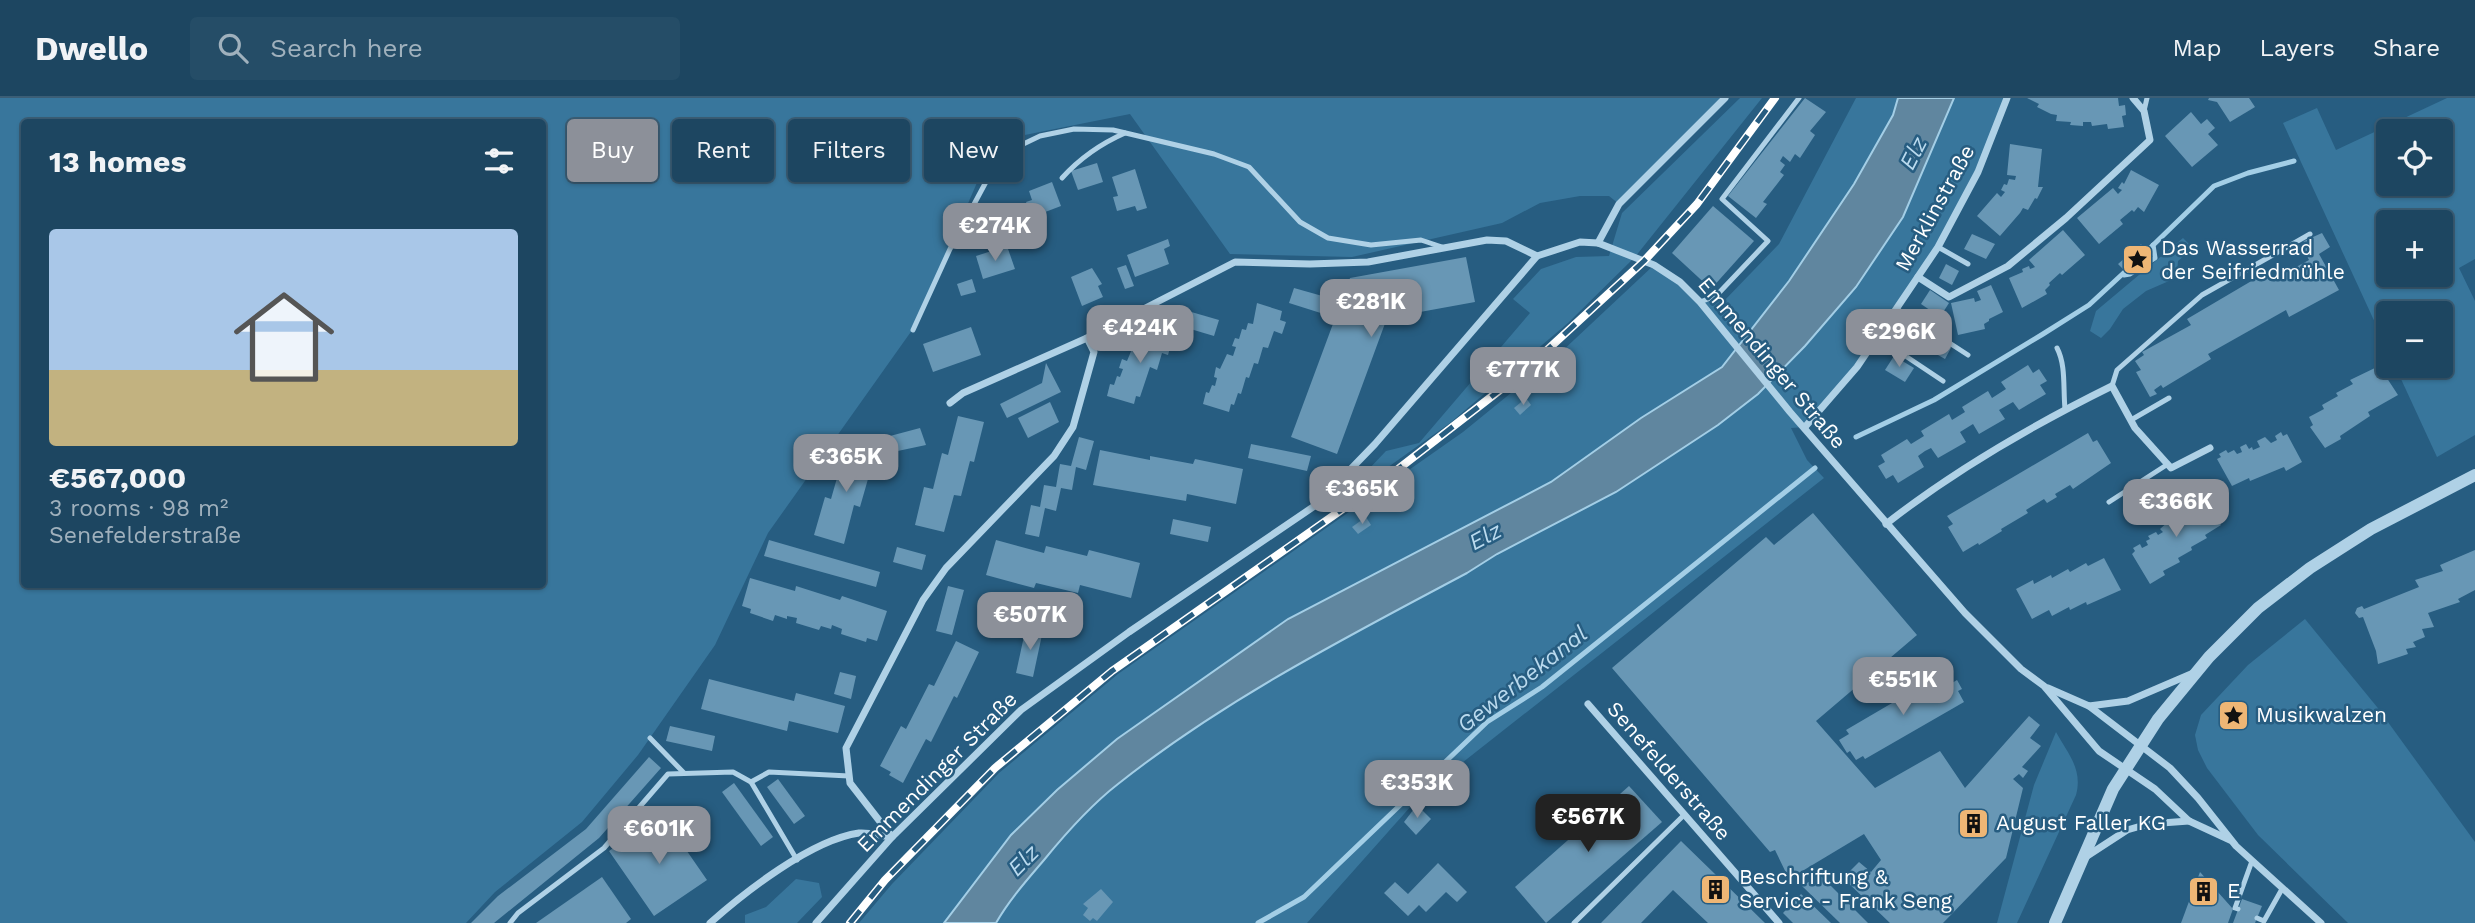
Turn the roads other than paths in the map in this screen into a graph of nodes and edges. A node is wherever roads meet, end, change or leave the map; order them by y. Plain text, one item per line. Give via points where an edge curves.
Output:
1 (1726, 98) edge
2 (1799, 98) edge
3 (2007, 98) edge
4 (2133, 98) edge
5 (2147, 98) edge
6 (2144, 111) junction
7 (1125, 133) junction
8 (1062, 178) dead end
9 (2310, 234) dead end
10 (1598, 243) junction
11 (1938, 247) junction
12 (1445, 248) junction
13 (1537, 256) junction
14 (1737, 260) dead end
15 (1968, 264) dead end
16 (1731, 266) dead end
17 (1744, 267) junction
18 (1739, 272) junction
19 (1918, 277) junction
20 (1702, 305) junction
21 (1897, 309) junction
22 (913, 330) dead end
23 (1877, 337) junction
24 (1087, 338) junction
25 (2057, 348) dead end
26 (1968, 355) dead end
27 (1943, 381) dead end
28 (2112, 386) junction
29 (2169, 398) dead end
30 (950, 403) dead end
31 (2065, 409) junction
32 (2131, 420) junction
33 (1805, 427) junction
34 (2210, 448) dead end
35 (2169, 466) junction
36 (2475, 475) edge
37 (2109, 502) dead end
38 (1886, 524) junction
39 (2195, 673) junction
40 (2044, 686) junction
41 (1588, 704) dead end
42 (2090, 706) junction
43 (650, 738) dead end
44 (2141, 744) junction
45 (2126, 769) junction
46 (684, 774) junction
47 (849, 776) junction
48 (751, 782) junction
49 (1684, 815) junction
50 (2189, 821) junction
51 (892, 837) junction
52 (2231, 840) junction
53 (797, 860) junction
54 (2080, 860) junction
55 (2252, 861) junction
56 (2282, 889) junction
57 (2238, 909) dead end
58 (2257, 918) dead end
59 (510, 923) edge
60 (710, 923) edge
61 (816, 923) edge
62 (1573, 923) edge
63 (1779, 923) edge
64 (2055, 923) edge
65 (2321, 923) edge

1 - 10 street via 1619,204
2 - 17 lane via 1722,199 1768,240
3 - 11 street, Merklinstraße via 1978,172
4 - 6 street
5 - 6 lane
6 - 19 street via 2150,140 2008,266 1949,297
7 - 8 lane via 1100,145
7 - 12 lane via 1249,167 1300,222 1328,239 1371,245 1421,240
7 - 22 lane via 1074,129 1040,136 1015,148 986,180
9 - 28 lane via 2202,295 2117,370
10 - 13 street, Emmendinger Straße via 1580,242
10 - 20 street, Emmendinger Straße via 1654,265 1680,282
11 - 15 lane
11 - 19 street, Merklinstraße
12 - 13 street via 1506,241
12 - 24 street via 1367,262 1236,262
13 - 51 street, Emmendinger Straße via 1375,444 1316,505 1021,710
14 - 17 lane
16 - 18 lane
17 - 18 lane
18 - 20 lane
19 - 21 street, Merklinstraße
20 - 33 street, Emmendinger Straße
21 - 23 street, Merklinstraße
21 - 26 lane
23 - 27 lane
23 - 33 street, Merklinstraße
24 - 30 street
24 - 47 street via 1094,352 1073,427 1054,456 946,568 923,600 846,748
25 - 31 lane via 2064,361
28 - 31 street
28 - 32 street
29 - 32 lane
31 - 38 street via 1949,478
32 - 35 street
33 - 38 street, Emmendinger Straße
34 - 35 street
35 - 37 lane
36 - 39 street via 2371,528 2310,568 2258,608
38 - 40 street, Emmendinger Straße via 1965,613
39 - 42 street via 2128,701
39 - 44 street
40 - 42 street, Emmendinger Straße
40 - 45 street, Emmendinger Straße via 2099,751
41 - 49 street, Senefelderstraße
42 - 44 street, Emmendinger Straße
43 - 46 lane
44 - 45 street
44 - 52 street, Emmendinger Straße via 2179,778
45 - 50 street, Emmendinger Straße
45 - 54 street
46 - 48 lane via 733,772
46 - 59 lane via 668,774 604,848
47 - 48 lane via 769,772
47 - 51 street
48 - 53 lane
49 - 62 lane
49 - 63 street, Senefelderstraße
50 - 52 street
50 - 54 street via 2127,830
51 - 53 street via 861,832 830,841
51 - 61 street, Emmendinger Straße
52 - 55 street, Emmendinger Straße
53 - 60 street via 752,887
54 - 64 street
55 - 56 street, Emmendinger Straße
55 - 57 lane
56 - 58 lane via 2264,921
56 - 65 street, Emmendinger Straße

